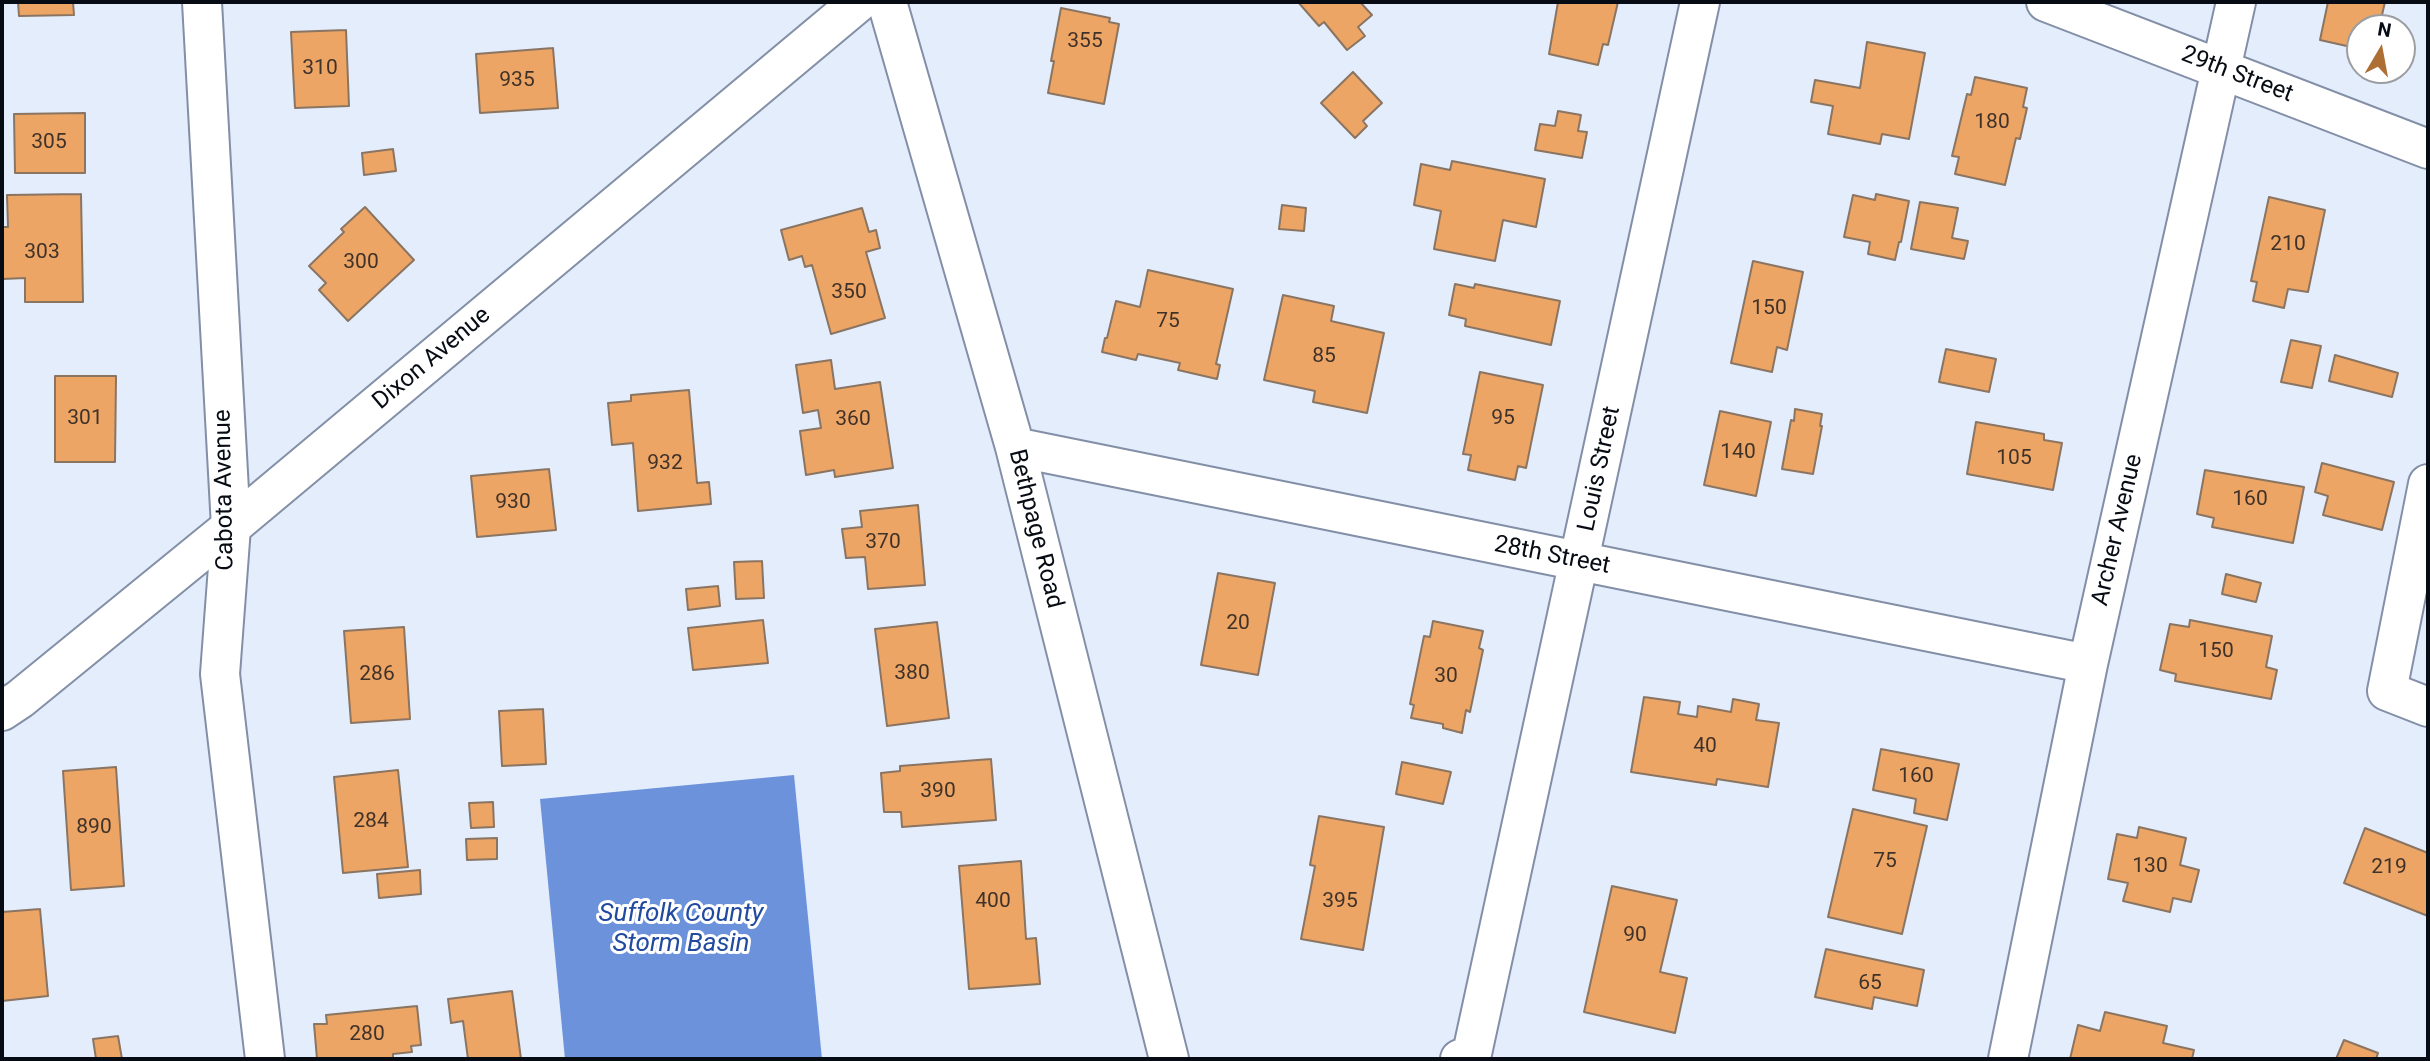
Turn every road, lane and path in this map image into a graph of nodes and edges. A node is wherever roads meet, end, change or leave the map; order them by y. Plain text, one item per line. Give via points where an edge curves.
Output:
1 (202, 2) edge
2 (859, 2) edge
3 (887, 2) edge
4 (1700, 2) edge
5 (2046, 2) edge
6 (2236, 2) edge
7 (2221, 69) junction
8 (2428, 149) edge
9 (1015, 447) junction
10 (2428, 484) edge
11 (230, 527) junction
12 (1580, 562) junction
13 (2088, 664) junction
14 (2428, 707) edge
15 (2, 711) edge
16 (1471, 1058) edge
17 (265, 1059) edge
18 (1169, 1059) edge
19 (1460, 1059) edge
20 (2008, 1059) edge

1 - 11 street, Cabota Avenue
2 - 11 street, Dixon Avenue
3 - 9 street, Bethpage Road
4 - 12 street, Louis Street
5 - 7 street, 29th Street
6 - 7 street, Archer Avenue
7 - 8 street, 29th Street
7 - 13 street, Archer Avenue
9 - 12 street, 28th Street
9 - 18 street, Bethpage Road
10 - 14 street via 2387,691
11 - 15 street, Dixon Avenue
11 - 17 street, Cabota Avenue via 220,674
12 - 13 street, 28th Street
12 - 16 street, Louis Street
13 - 20 street, Archer Avenue
16 - 19 street

